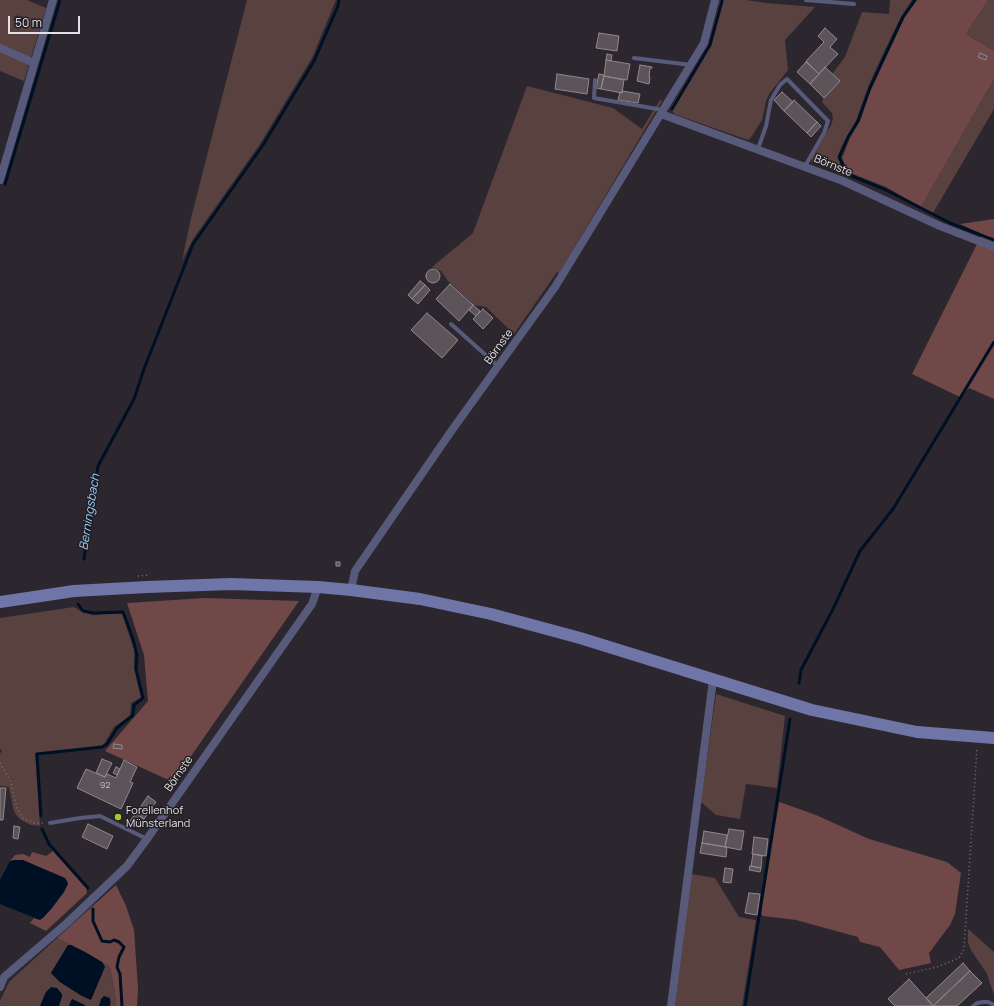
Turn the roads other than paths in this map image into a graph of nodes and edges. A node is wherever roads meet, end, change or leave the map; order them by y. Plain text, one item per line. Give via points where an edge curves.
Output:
1 (53, 0) edge
2 (715, 0) edge
3 (807, 0) edge
4 (854, 4) dead end
5 (0, 48) edge
6 (634, 58) dead end
7 (34, 63) junction
8 (691, 65) junction
9 (595, 80) dead end
10 (662, 112) junction
11 (758, 149) junction
12 (805, 166) junction
13 (0, 180) edge
14 (994, 247) edge
15 (451, 324) dead end
16 (499, 367) junction
17 (318, 587) junction
18 (351, 590) junction
19 (0, 602) edge
20 (713, 680) junction
21 (994, 738) edge
22 (50, 823) road end
23 (147, 839) junction
24 (0, 987) edge
25 (994, 1005) edge
26 (671, 1006) edge
27 (973, 1006) edge

1 - 7 street
2 - 8 street, Börnste via 704,43
3 - 4 lane
5 - 7 street
6 - 8 lane
7 - 13 street
8 - 10 street, Börnste
9 - 10 lane via 594,98
10 - 11 street, Börnste
10 - 16 street, Börnste via 555,287
11 - 12 street, Börnste
11 - 12 lane via 766,126 770,100 787,79 828,121
12 - 14 street, Börnste
15 - 16 lane
16 - 18 street, Börnste via 452,430 355,571
17 - 18 main road
17 - 19 main road via 231,584 147,587 74,591
17 - 23 street, Börnste via 312,604
18 - 20 main road via 420,599 491,614 580,638
20 - 21 main road via 812,710 917,732
20 - 26 street
22 - 23 lane via 100,816
23 - 24 street, Börnste via 127,866 67,923 4,977
25 - 27 lane via 983,1002

